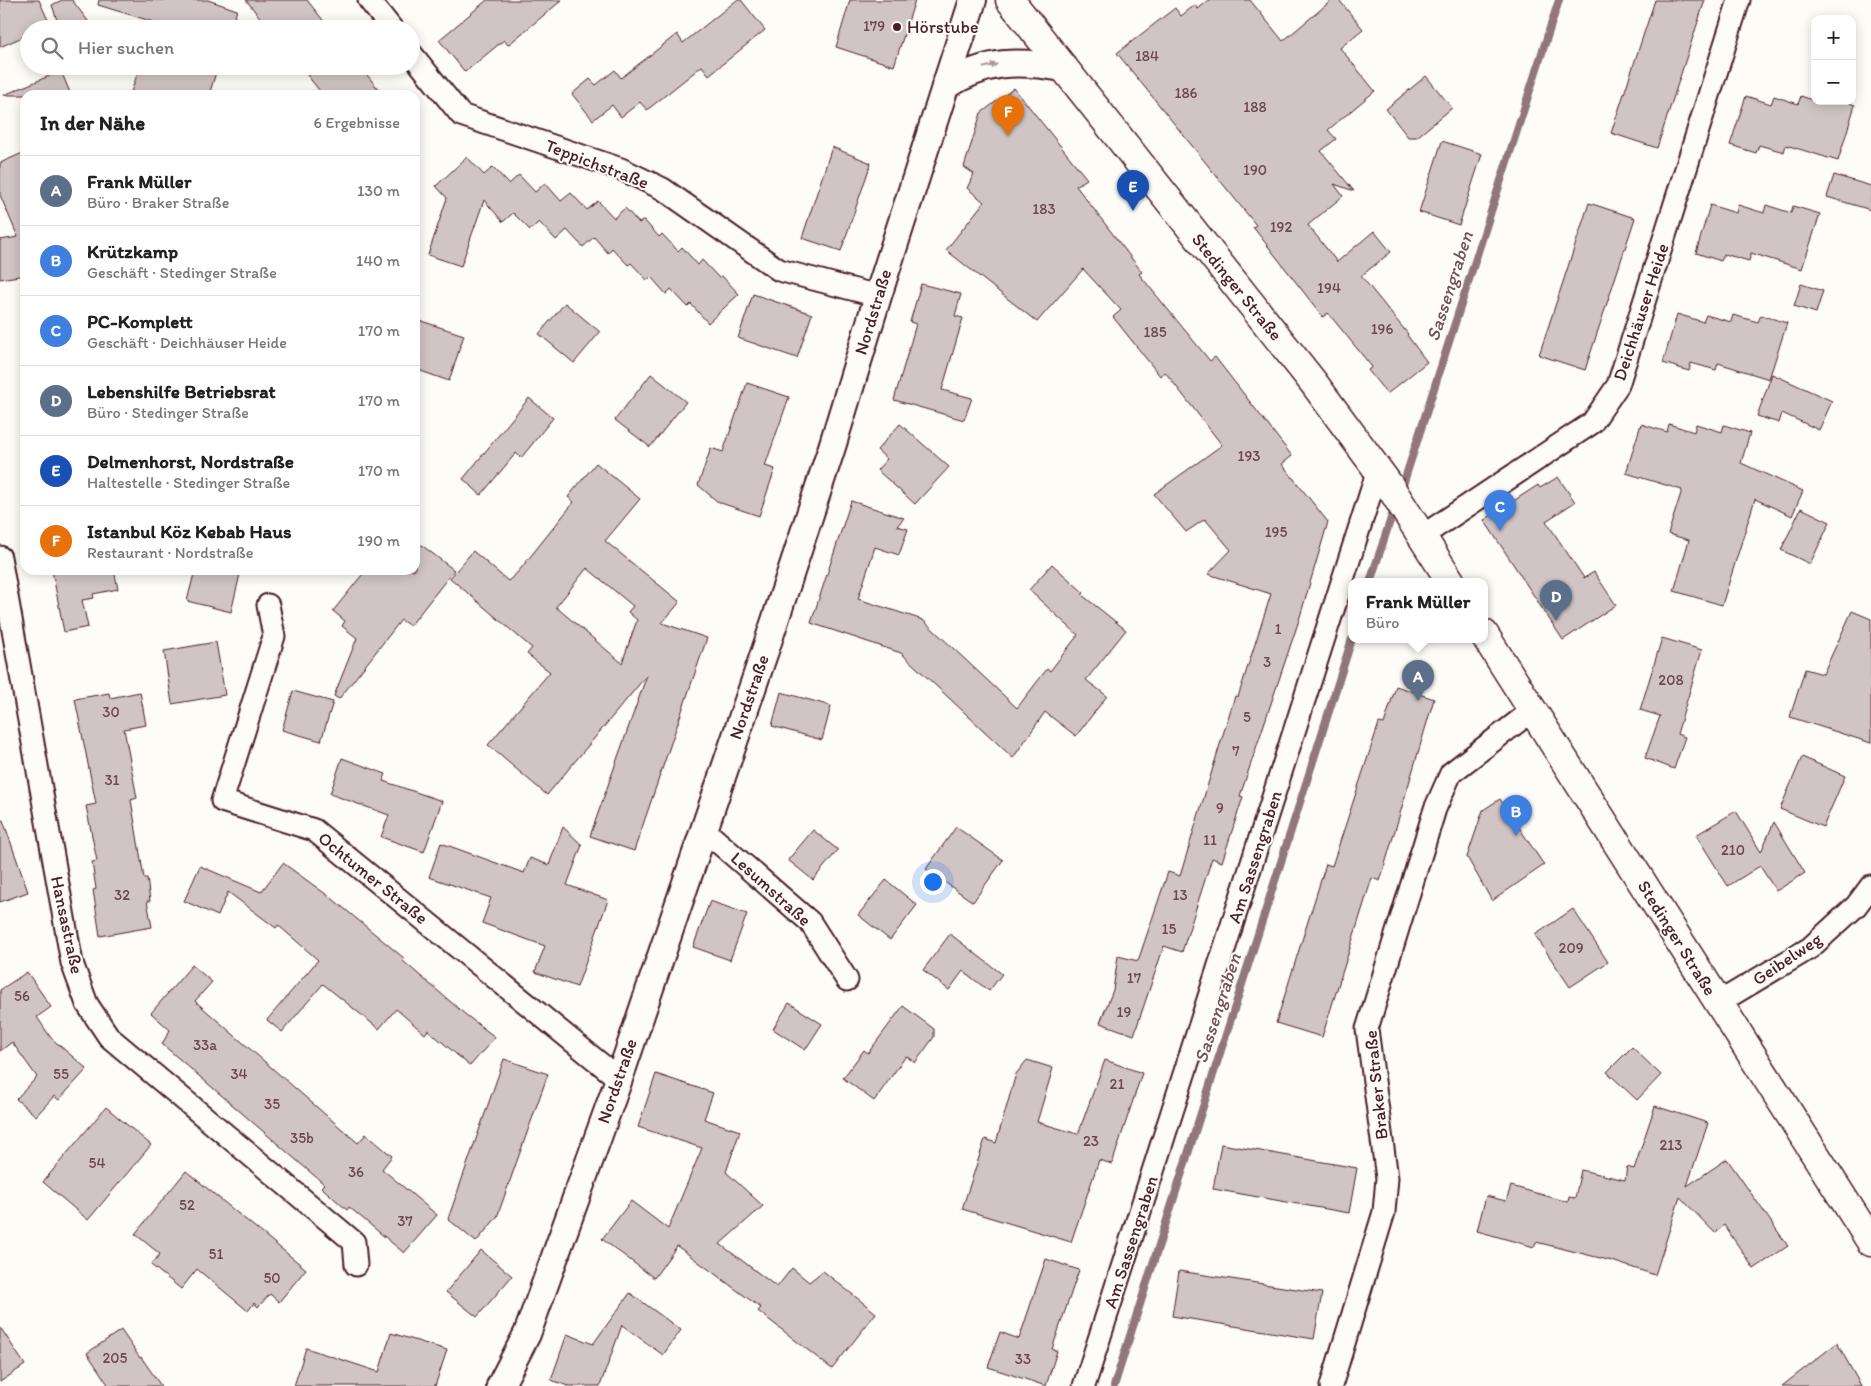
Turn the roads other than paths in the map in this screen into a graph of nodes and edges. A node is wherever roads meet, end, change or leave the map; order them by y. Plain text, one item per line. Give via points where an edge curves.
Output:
1 (369, 0) edge
2 (973, 0) edge
3 (1010, 0) edge
4 (1739, 0) edge
5 (385, 20) edge
6 (420, 64) edge
7 (1064, 68) junction
8 (946, 86) junction
9 (878, 296) junction
10 (1384, 477) junction
11 (1415, 525) junction
12 (0, 557) edge
13 (1351, 578) edge
14 (1448, 578) edge
15 (1348, 586) edge
16 (268, 605) dead end
17 (1488, 640) edge
18 (1533, 710) junction
19 (703, 829) junction
20 (1871, 886) edge
21 (847, 980) dead end
22 (1718, 1002) junction
23 (619, 1079) junction
24 (1871, 1242) edge
25 (356, 1265) dead end
26 (500, 1386) edge
27 (1084, 1386) edge
28 (1331, 1386) edge

1 - 5 street
2 - 8 street, Nordstraße
3 - 7 main road, Stedinger Straße
4 - 11 street, Deichhäuser Heide via 1618,385 1592,423
6 - 9 street, Teppichstraße via 461,115 621,170 663,189 779,270
8 -> 7 street via 978,69 1006,62
7 - 10 main road, Stedinger Straße via 1313,382
8 - 9 street, Nordstraße
9 - 19 street, Nordstraße via 832,447
10 - 11 main road, Stedinger Straße
10 - 13 street, Am Sassengraben
11 - 14 main road, Stedinger Straße
12 - 25 street, Hansastraße via 72,963 88,1004 109,1036 354,1242
15 - 27 street, Am Sassengraben
16 - 23 street, Ochtumer Straße via 274,636 222,801 314,830
17 - 18 main road, Stedinger Straße
18 - 22 main road, Stedinger Straße
18 - 28 street, Braker Straße via 1450,772 1435,808 1368,1029 1387,1178 1384,1212
19 - 21 street, Lesumstraße via 810,922
19 - 23 street, Nordstraße
20 - 22 street, Geibelweg via 1856,906 1810,948
22 - 24 main road, Stedinger Straße
23 - 26 street, Nordstraße via 527,1334

